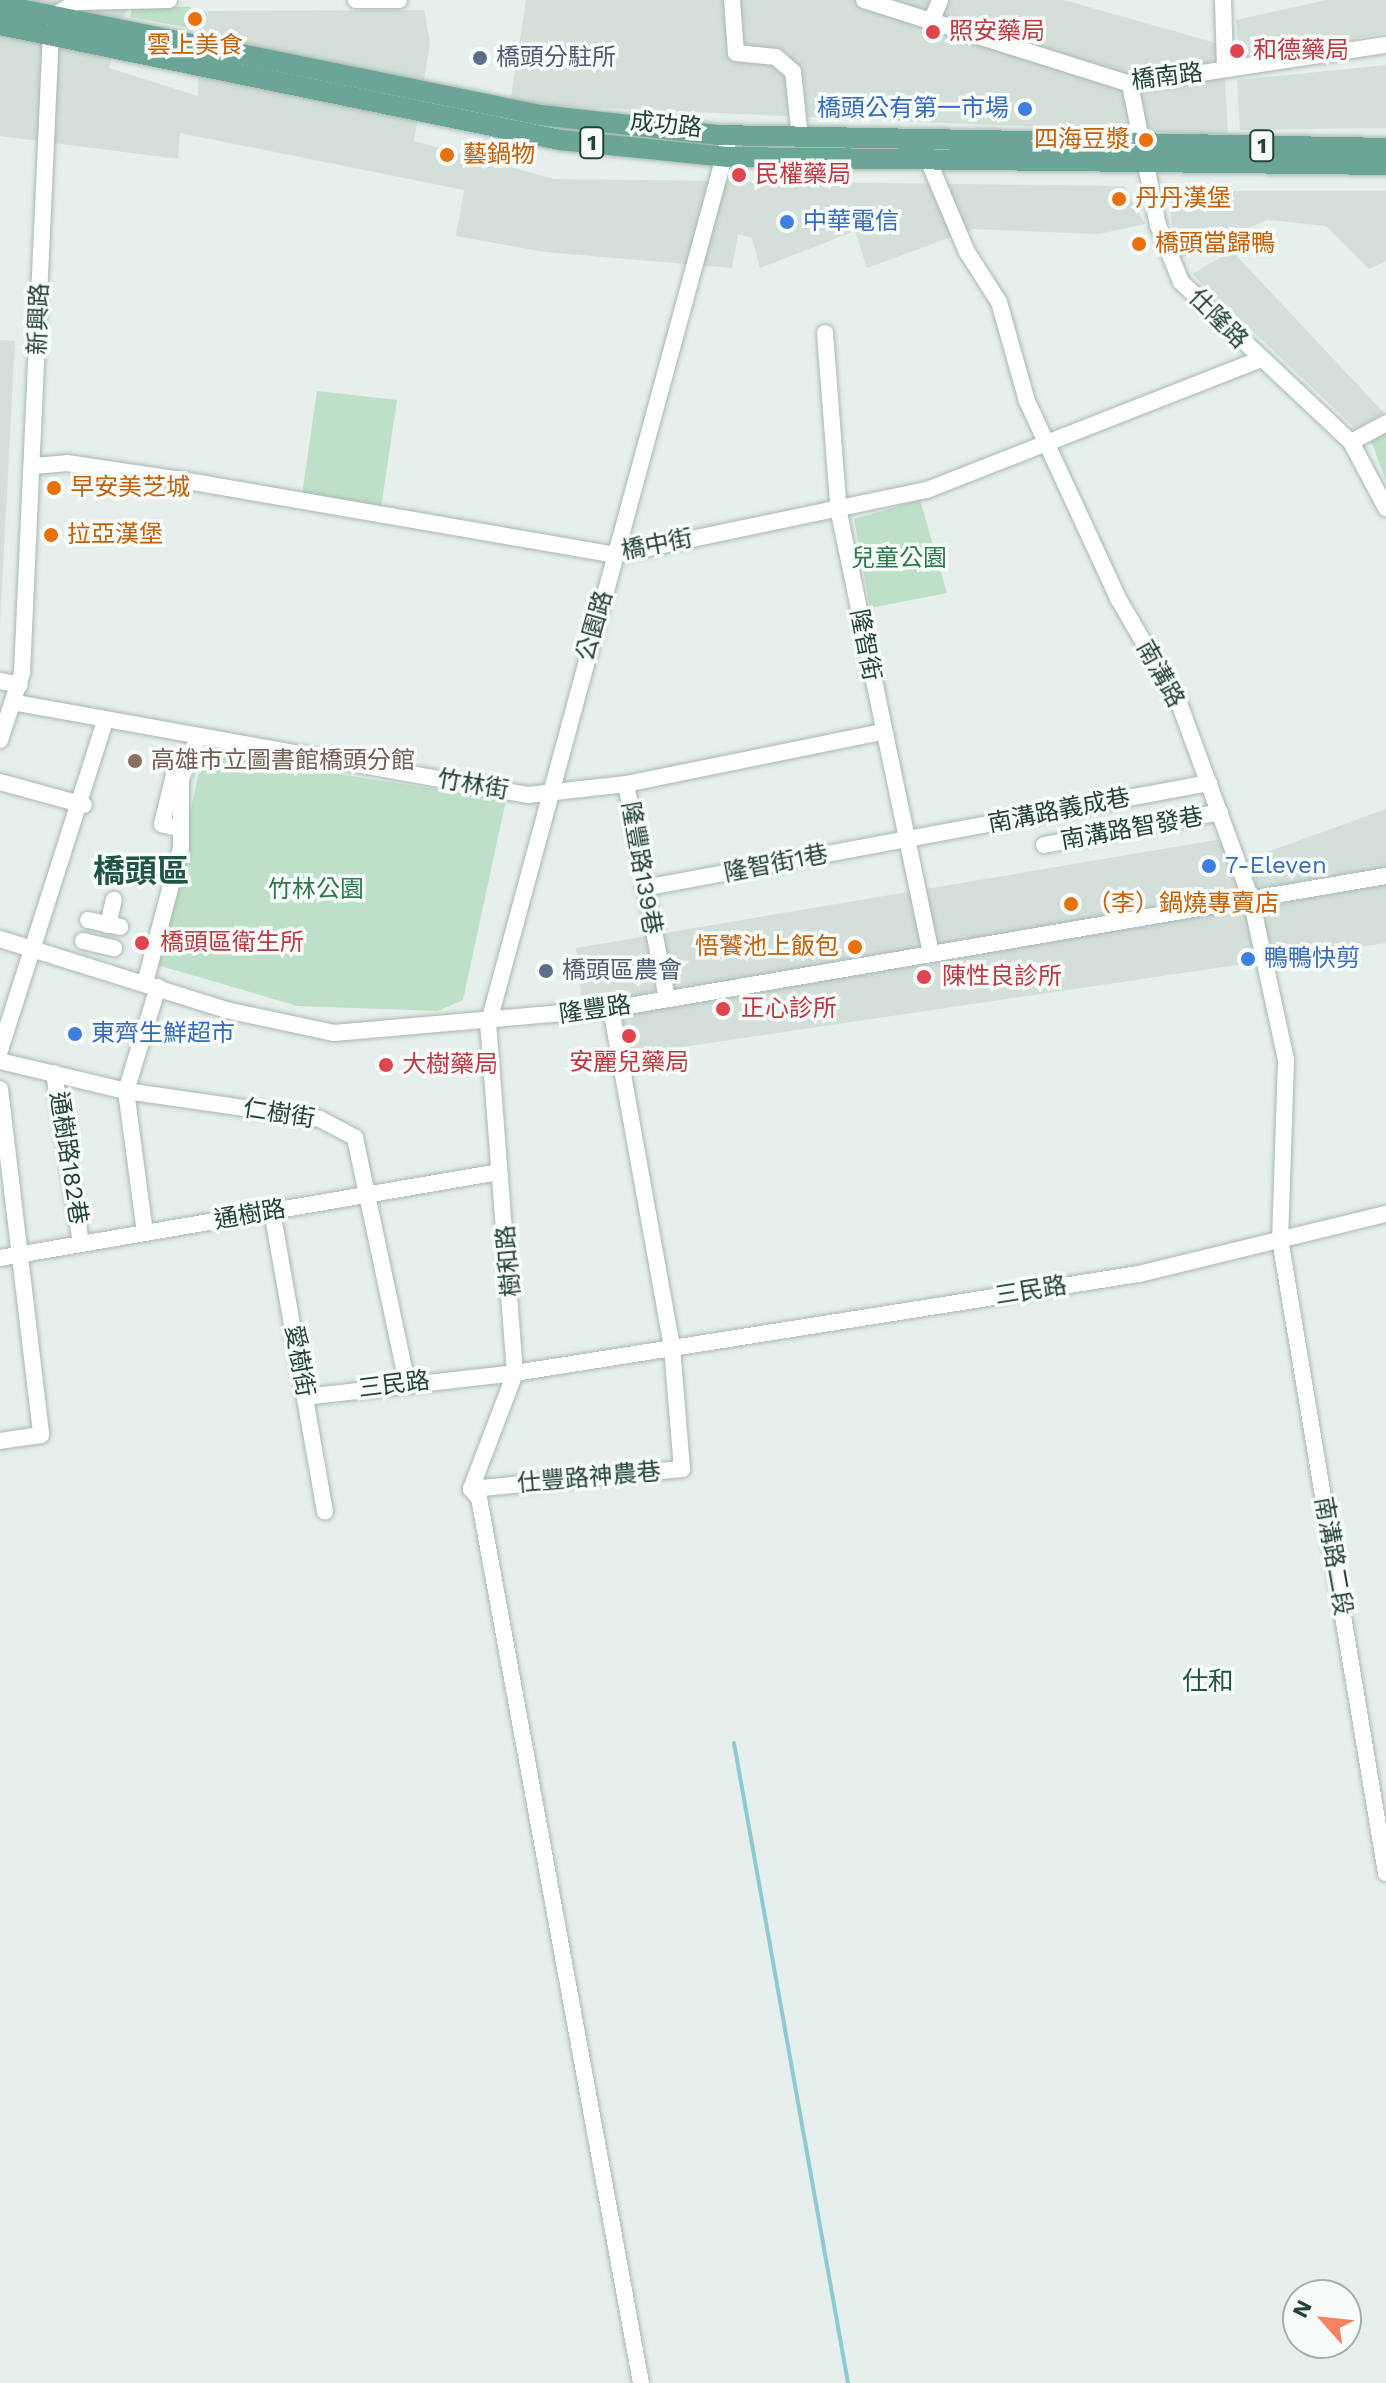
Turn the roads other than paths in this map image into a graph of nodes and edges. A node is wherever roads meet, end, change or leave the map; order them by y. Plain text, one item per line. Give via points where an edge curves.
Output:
1 (169, 0) edge
2 (356, 0) edge
3 (399, 0) edge
4 (732, 0) edge
5 (864, 0) edge
6 (940, 0) edge
7 (1223, 0) edge
8 (0, 5) edge
9 (54, 23) junction
10 (930, 24) junction
11 (0, 25) edge
12 (1386, 45) edge
13 (1225, 69) junction
14 (1130, 84) junction
15 (728, 136) junction
16 (800, 138) junction
17 (920, 141) junction
18 (1386, 148) edge
19 (1141, 154) junction
20 (726, 157) junction
21 (929, 161) junction
22 (1386, 165) edge
23 (825, 333) dead end
24 (1259, 360) junction
25 (1386, 423) edge
26 (1351, 442) junction
27 (1047, 443) junction
28 (34, 466) junction
29 (1386, 508) edge
30 (839, 513) junction
31 (615, 555) junction
32 (0, 681) edge
33 (20, 685) junction
34 (17, 703) junction
35 (105, 720) junction
36 (882, 732) junction
37 (193, 737) junction
38 (0, 740) edge
39 (177, 779) junction
40 (0, 782) edge
41 (1209, 783) junction
42 (626, 784) junction
43 (547, 795) junction
44 (84, 805) junction
45 (1220, 812) junction
46 (178, 828) dead end
47 (908, 839) junction
48 (1044, 845) dead end
49 (1386, 876) edge
50 (644, 888) junction
51 (1251, 899) junction
52 (114, 900) dead end
53 (88, 920) dead end
54 (0, 939) edge
55 (83, 941) dead end
56 (114, 948) dead end
57 (36, 949) junction
58 (931, 954) junction
59 (152, 985) junction
60 (667, 999) junction
61 (611, 1009) junction
62 (488, 1025) junction
63 (0, 1050) edge
64 (0, 1061) edge
65 (54, 1073) junction
66 (0, 1089) edge
67 (126, 1091) junction
68 (499, 1172) junction
69 (372, 1194) junction
70 (272, 1211) junction
71 (1386, 1214) edge
72 (145, 1233) junction
73 (1280, 1239) junction
74 (81, 1244) junction
75 (22, 1254) junction
76 (0, 1258) edge
77 (672, 1347) junction
78 (515, 1373) junction
79 (407, 1382) junction
80 (305, 1397) junction
81 (0, 1441) edge
82 (471, 1489) junction
83 (325, 1511) dead end
84 (1385, 1866) edge
85 (641, 2383) edge

1 - 9 street via 76,2
2 - 3 street
4 - 16 street via 736,53 776,57 793,72
5 - 10 street, 橋南路
6 - 10 street
7 - 13 street
8 - 9 main road, 1
9 - 11 main road, 1
9 - 15 main road, 成功路 / 1 via 540,115
9 - 20 main road, 成功路 / 1 via 560,140
9 - 28 street, 新興路
10 - 14 street, 橋南路
12 - 13 street, 橋南路
13 - 14 street, 橋南路
14 - 19 street, 仕隆路
15 - 16 main road, 成功路 / 1
15 - 20 street, 公園路
16 - 17 main road, 成功路 / 1
17 - 19 main road, 成功路 / 1
17 - 21 street, 南溝路
18 - 19 main road, 1
19 - 21 main road, 成功路 / 1
19 - 22 main road, 1
19 - 24 street, 仕隆路 via 1181,282
20 - 21 main road, 成功路 / 1
20 - 31 street, 公園路
21 - 27 street, 南溝路 via 999,302 999,324
23 - 30 street, 隆智街
24 - 26 street, 仕隆路
24 - 27 street, 橋中街
25 - 26 street
26 - 29 street, 仕隆路
27 - 30 street, 橋中街 via 958,481
27 - 41 street, 南溝路 via 1119,600 1179,703
28 - 31 street, 橋中街 via 67,463 176,479
28 - 33 street, 新興路
30 - 31 street, 橋中街
30 - 36 street, 隆智街
31 - 43 street, 公園路
32 - 33 street
33 - 34 street, 新興路
34 - 35 street, 竹林街
34 - 38 street, 新興路
35 - 37 street, 竹林街
35 - 44 street
36 - 42 street, 竹林街
36 - 47 street, 隆智街
37 - 39 street
37 - 43 street, 竹林街
39 - 46 street via 162,824
39 - 59 street via 181,848
40 - 44 street
41 - 45 street, 南溝路
41 - 47 street, 南溝路義成巷
42 - 43 street, 竹林街
42 - 50 street, 隆豐路139巷
43 - 62 street, 公園路
44 - 57 street
45 - 48 street, 南溝路智發巷
45 - 51 street, 南溝路
47 - 50 street, 隆智街1巷
47 - 58 street, 隆智街
49 - 51 street, 隆豐路
50 - 60 street, 隆豐路139巷
51 - 58 street, 隆豐路
51 - 73 street, 南溝路 via 1286,1060
52 - 53 street via 114,926
54 - 57 street, 隆豐路
55 - 56 street
57 - 59 street, 隆豐路
57 - 63 street
58 - 60 street, 隆豐路
59 - 62 street, 隆豐路 via 334,1033
59 - 67 street
60 - 61 street, 隆豐路
61 - 62 street, 隆豐路
61 - 77 street
62 - 68 street, 樹和路
64 - 65 street, 仁樹街
65 - 67 street, 仁樹街
65 - 74 street, 通樹路182巷
66 - 75 street
67 - 69 street, 仁樹街 via 344,1129 355,1138
67 - 72 street
68 - 69 street, 通樹路
68 - 78 street, 樹和路
69 - 70 street, 通樹路
69 - 79 street, 仁樹街
70 - 72 street, 通樹路
70 - 80 street, 愛樹街
71 - 73 street, 三民路
72 - 74 street, 通樹路
73 - 77 street, 三民路 via 1139,1274
73 - 84 street, 南溝路二段
74 - 75 street, 通樹路
75 - 76 street, 通樹路
75 - 81 street via 41,1435
77 - 78 street, 三民路
77 - 82 street, 仕豐路神農巷 via 682,1469
78 - 79 street, 三民路
78 - 82 street, 樹和路
79 - 80 street, 三民路
80 - 83 street, 愛樹街
82 - 85 street via 482,1513

